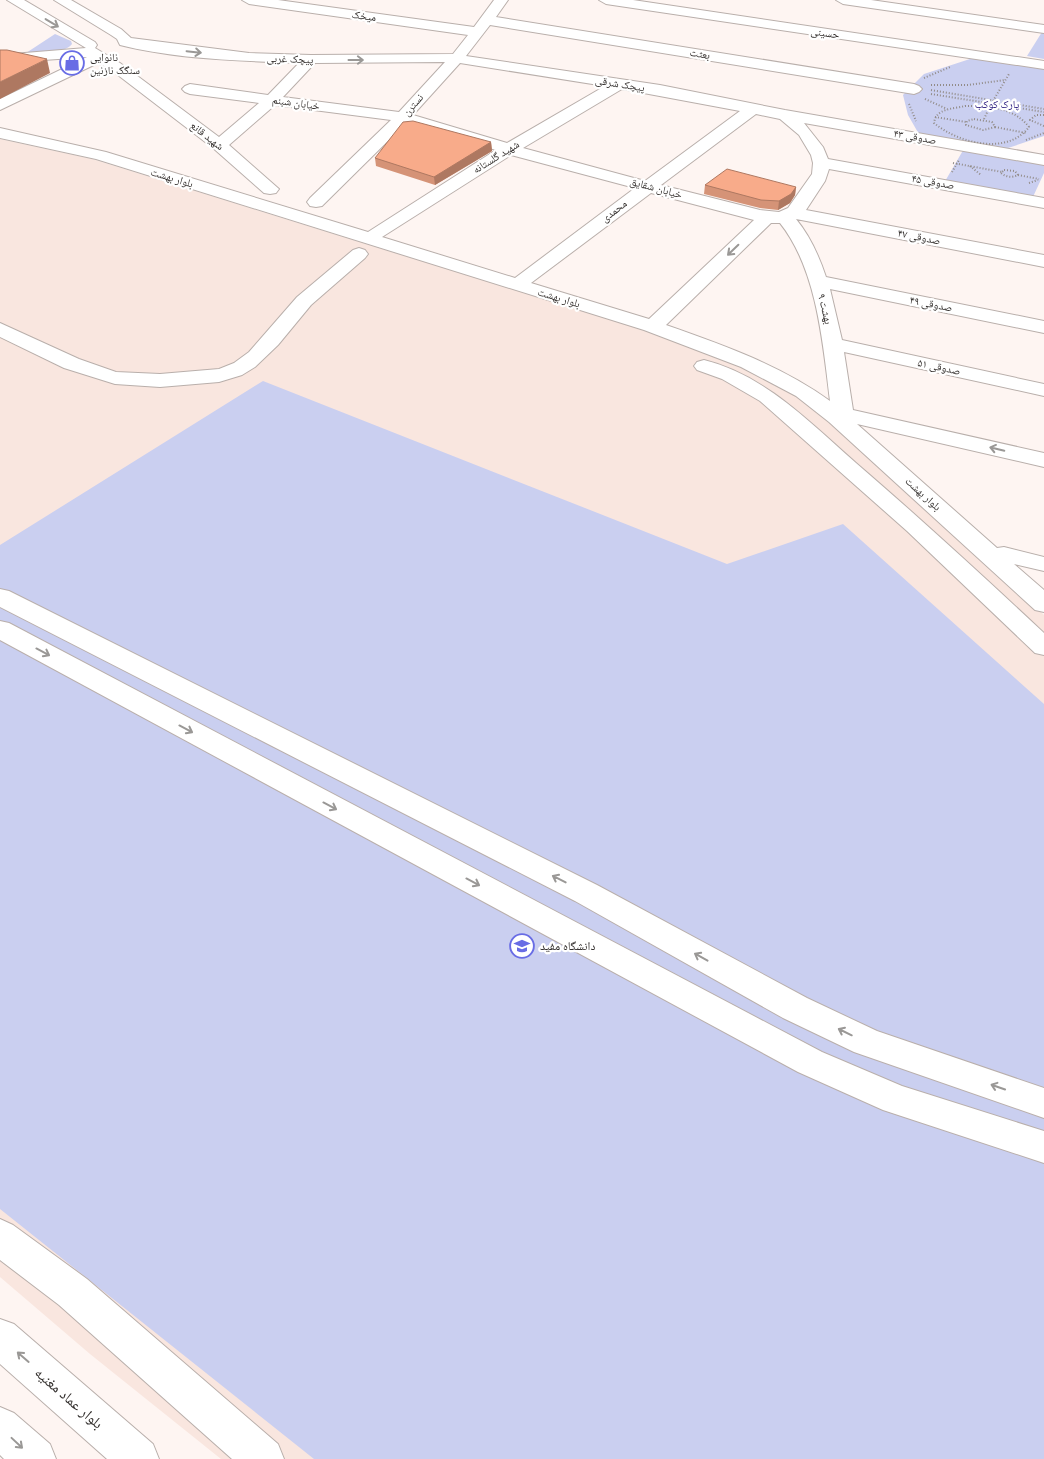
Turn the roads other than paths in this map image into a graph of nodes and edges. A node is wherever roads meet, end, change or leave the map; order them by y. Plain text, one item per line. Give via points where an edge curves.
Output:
1 (60, 0) edge
2 (249, 0) edge
3 (501, 0) edge
4 (606, 0) edge
5 (843, 0) edge
6 (11, 6) edge
7 (1044, 14) edge
8 (91, 18) junction
9 (483, 26) junction
10 (1040, 29) edge
11 (125, 45) junction
12 (94, 49) junction
13 (454, 58) junction
14 (0, 59) edge
15 (311, 60) junction
16 (1018, 61) junction
17 (1044, 65) edge
18 (116, 66) junction
19 (619, 84) junction
20 (190, 89) dead end
21 (914, 89) road end
22 (271, 100) junction
23 (0, 105) edge
24 (754, 108) junction
25 (785, 115) junction
26 (403, 118) junction
27 (0, 126) edge
28 (0, 134) edge
29 (960, 143) junction
30 (219, 145) junction
31 (509, 149) junction
32 (1044, 160) edge
33 (821, 163) junction
34 (948, 172) junction
35 (647, 186) junction
36 (270, 189) junction
37 (236, 191) junction
38 (316, 202) junction
39 (1044, 202) edge
40 (782, 215) junction
41 (250, 218) dead end
42 (329, 219) junction
43 (376, 234) junction
44 (359, 254) junction
45 (1044, 261) edge
46 (524, 279) junction
47 (818, 281) junction
48 (658, 321) junction
49 (1044, 327) edge
50 (0, 329) edge
51 (834, 344) junction
52 (1044, 390) edge
53 (845, 412) junction
54 (1044, 460) edge
55 (1004, 554) junction
56 (1044, 564) edge
57 (1044, 590) edge
58 (0, 597) edge
59 (1044, 604) edge
60 (0, 629) edge
61 (1044, 647) edge
62 (1044, 1103) edge
63 (1044, 1148) edge
64 (0, 1237) edge
65 (0, 1338) edge
66 (0, 1427) edge
67 (35, 1459) edge
68 (138, 1459) edge
69 (263, 1459) edge

1 - 8 street
2 - 9 street, میخک
3 - 9 street, نسترن
4 - 16 street, حسینی
5 - 10 street
6 -> 12 street, شهید قانع via 31,10
7 - 10 street
8 - 11 street via 116,32
8 - 12 street via 106,30
9 - 13 street, نسترن
9 - 21 street, بعثت
10 - 16 street
11 - 12 street, پیچک غربی via 111,40
11 -> 15 street, پیچک غربی
11 - 18 street via 115,57
12 - 14 street, پیچک غربی
12 - 18 street, شهید قانع
12 - 23 street
15 -> 13 street, پیچک غربی
13 - 19 street, پیچک شرقی
13 - 26 street, نسترن
15 - 22 street
16 - 17 street, حسینی
18 - 30 street, شهید قانع
19 - 24 street, پیچک شرقی
19 - 31 street, شهید گلستانه
20 - 22 street, خیابان شبنم
22 - 26 street, خیابان شبنم
22 - 30 street
24 - 25 street, پیچک شرقی
24 - 35 street, محمدی
25 - 29 street, صدوقی ۴۳
25 - 33 street via 799,127
26 - 31 street, خیابان شقایق
26 - 38 street, نسترن
27 - 37 street, بلوار بهشت via 107,150
28 - 59 street, بلوار بهشت via 100,155 651,326 757,368 802,391 837,417
29 - 32 street, صدوقی ۴۳
29 - 34 street
30 - 36 street, شهید قانع
31 - 35 street, خیابان شقایق
31 - 43 street, شهید گلستانه
33 - 34 street, صدوقی ۴۵
33 - 40 street via 816,182
34 - 39 street, صدوقی ۴۵
35 - 40 street, خیابان شقایق via 746,213
35 - 46 street, محمدی
36 - 37 street
36 - 38 street
37 - 42 street, بلوار بهشت
38 - 42 street
40 - 45 street, صدوقی ۴۷
40 - 47 street, بهشت ۹ via 800,233
40 -> 48 street
41 - 44 street
42 - 43 street, بلوار بهشت
43 - 46 street, بلوار بهشت
44 - 50 street via 304,301 269,344 247,364 229,373 175,380 114,378
44 - 61 street via 665,351 728,375 767,396 915,526
46 - 48 street, بلوار بهشت
47 - 49 street, صدوقی ۴۹
47 - 51 street, بهشت ۹
48 - 53 street, بلوار بهشت via 760,361 813,387
51 - 52 street, صدوقی ۵۱
51 - 53 street, بهشت ۹
54 -> 53 street
53 - 55 street, بلوار بهشت
55 - 56 street
55 - 57 street, بلوار بهشت
62 -> 58 street via 866,1042 795,1008 586,893
60 -> 63 street via 810,1062 894,1098
64 - 69 street via 73,1292
68 -> 65 street, بلوار عماد مغنیه
66 -> 67 street

